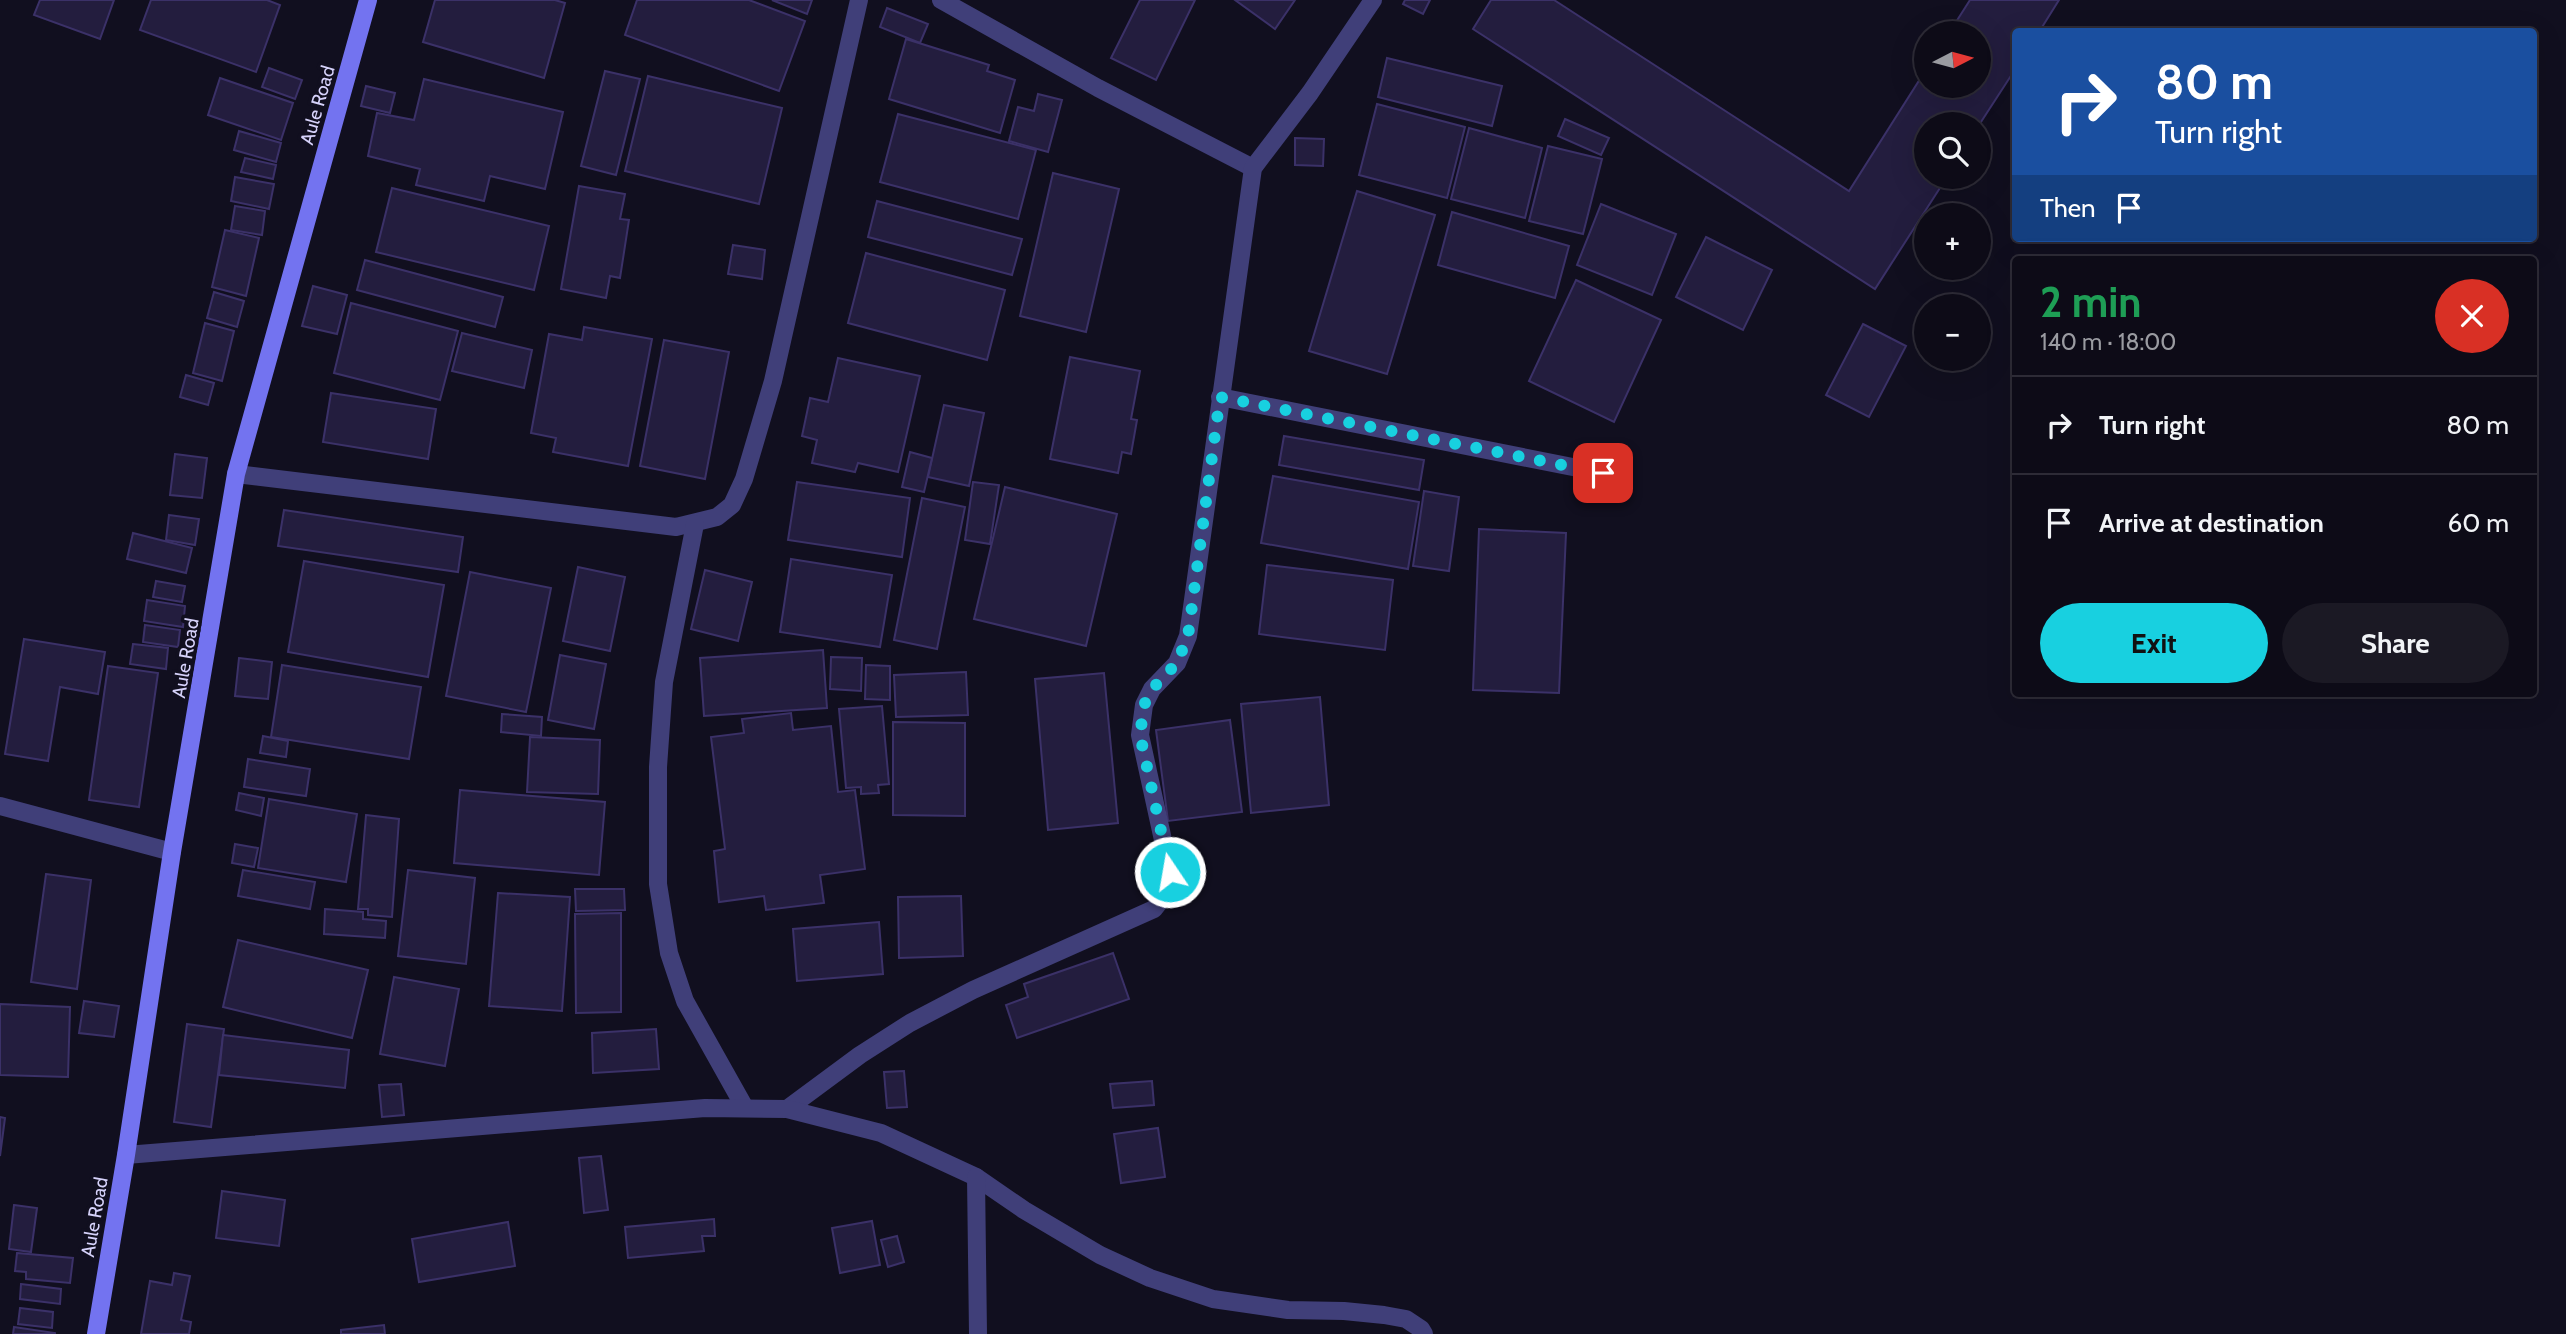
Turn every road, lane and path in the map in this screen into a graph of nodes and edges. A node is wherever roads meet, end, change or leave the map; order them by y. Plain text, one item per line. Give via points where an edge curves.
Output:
1 (368, 0) edge
2 (859, 0) edge
3 (942, 0) edge
4 (1373, 0) edge
5 (1253, 168) junction
6 (1220, 397) junction
7 (1603, 473) dead end
8 (236, 474) junction
9 (695, 524) junction
10 (0, 806) edge
11 (172, 852) junction
12 (745, 1108) junction
13 (787, 1110) junction
14 (126, 1156) junction
15 (976, 1177) junction
16 (96, 1334) edge
17 (978, 1334) edge
18 (1424, 1334) edge

1 - 8 street, Aule Road
2 - 9 street via 754,449 732,505 717,517
3 - 5 street
4 - 5 street via 1311,93
5 - 6 street
6 - 7 street
6 - 13 street via 1188,636 1177,663 1152,689 1144,705 1140,735 1170,872 1169,890 1154,909 909,1023
8 - 9 street via 676,527
8 - 11 street, Aule Road
9 - 12 street via 664,682 658,767 659,884 668,953 685,1001
10 - 11 street
11 - 14 street, Aule Road
12 - 13 street
12 - 14 street
13 - 15 street via 881,1133
14 - 16 street, Aule Road
15 - 17 street
15 - 18 street via 1100,1255 1150,1278 1213,1299 1406,1319

